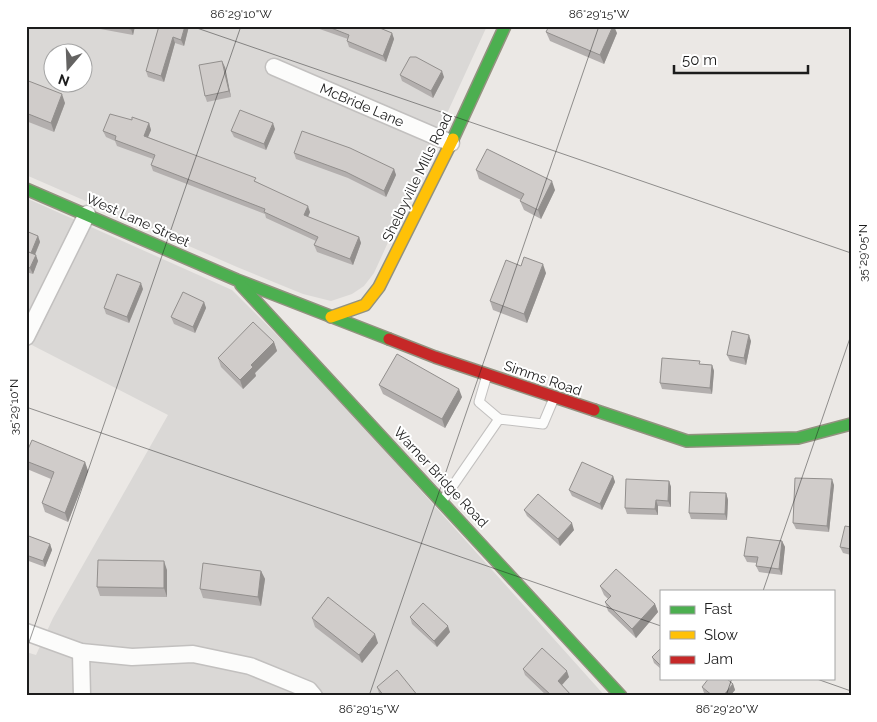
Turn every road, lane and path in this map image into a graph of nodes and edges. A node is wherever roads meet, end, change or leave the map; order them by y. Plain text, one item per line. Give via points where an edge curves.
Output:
1 (505, 26) edge
2 (274, 67) dead end
3 (451, 143) junction
4 (26, 189) edge
5 (87, 214) junction
6 (236, 280) junction
7 (331, 317) junction
8 (26, 337) edge
9 (487, 375) junction
10 (554, 398) junction
11 (499, 419) junction
12 (851, 424) edge
13 (442, 500) junction
14 (26, 632) edge
15 (81, 652) junction
16 (82, 696) edge
17 (314, 696) edge
18 (621, 696) edge

1 - 3 street, Shelbyville Mills Road
2 - 3 street, McBride Lane
3 - 7 street, Shelbyville Mills Road via 379,288 365,305
4 - 5 street, West Lane Street
5 - 6 street, West Lane Street
5 - 8 street
6 - 7 street, Simms Road
6 - 13 street, Warner Bridge Road
7 - 9 street, Simms Road
9 - 10 street, Simms Road
9 - 11 lane via 480,402
10 - 11 lane via 543,424
10 - 12 street, Simms Road via 687,441 798,438
11 - 13 lane
13 - 18 street, Warner Bridge Road
14 - 15 street
15 - 16 street
15 - 17 street via 132,657 193,654 250,666 310,690

